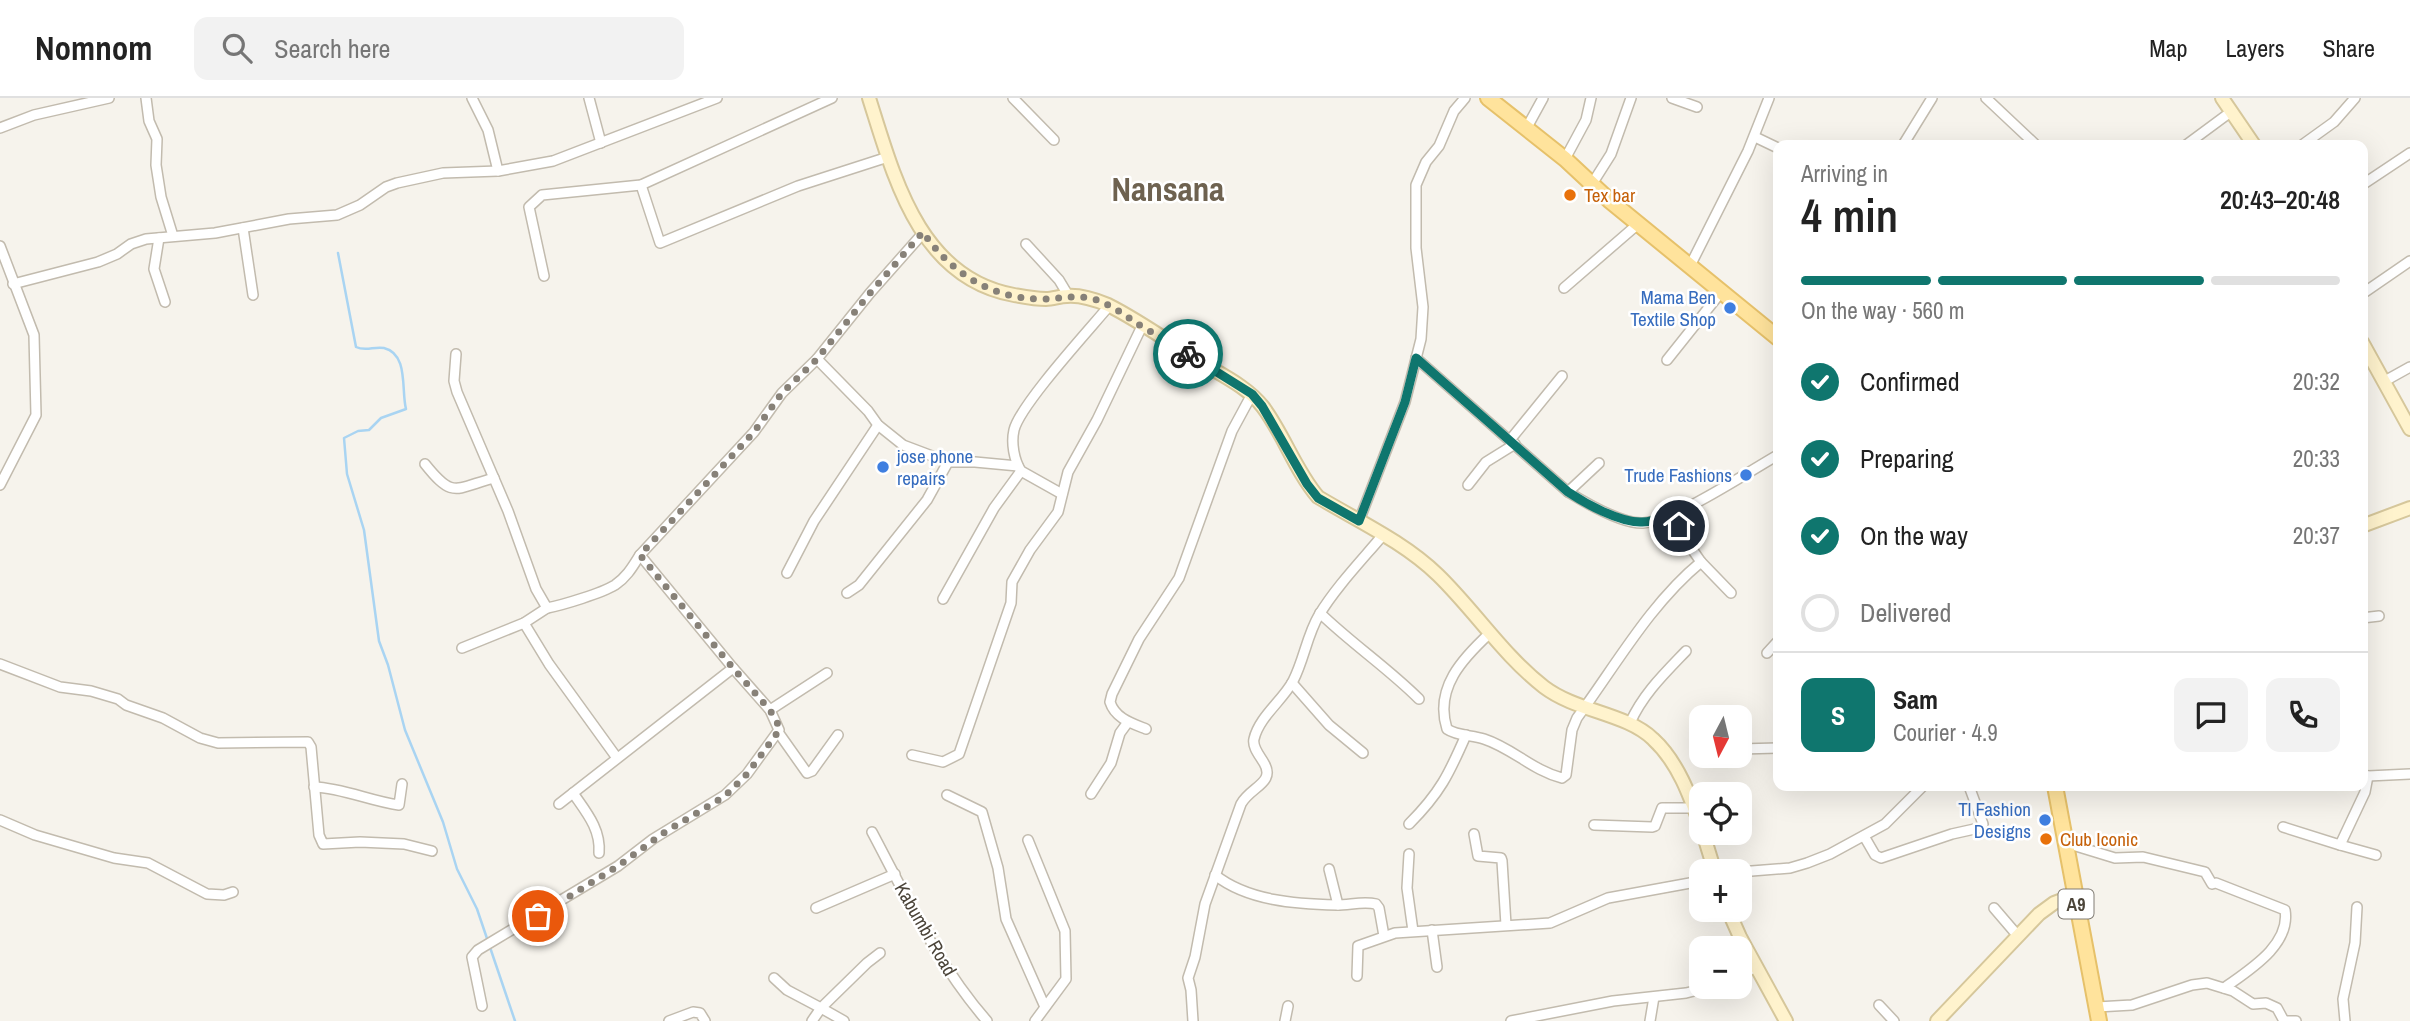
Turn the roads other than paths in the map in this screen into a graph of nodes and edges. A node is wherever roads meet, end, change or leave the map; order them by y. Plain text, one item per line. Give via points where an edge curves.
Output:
1 (109, 98) edge
2 (146, 98) edge
3 (472, 98) edge
4 (589, 98) edge
5 (717, 98) edge
6 (832, 98) edge
7 (869, 98) edge
8 (1013, 98) edge
9 (1465, 98) edge
10 (1488, 98) edge
11 (1543, 98) edge
12 (1591, 98) edge
13 (1631, 98) edge
14 (1672, 98) edge
15 (1769, 98) edge
16 (1932, 98) edge
17 (1986, 98) edge
18 (2222, 98) edge
19 (2356, 98) edge
20 (1697, 107) dead end
21 (2232, 111) junction
22 (0, 128) edge
23 (1526, 129) junction
24 (1755, 137) junction
25 (1054, 140) dead end
26 (1906, 140) edge
27 (2031, 140) edge
28 (2193, 140) edge
29 (2251, 140) edge
30 (2309, 140) edge
31 (601, 143) junction
32 (1773, 146) edge
33 (2410, 153) edge
34 (888, 157) junction
35 (1565, 159) junction
36 (498, 171) junction
37 (2368, 181) edge
38 (1592, 184) junction
39 (641, 185) junction
40 (1638, 224) junction
41 (243, 228) junction
42 (923, 232) junction
43 (173, 236) junction
44 (159, 238) junction
45 (1026, 243) dead end
46 (0, 246) edge
47 (2410, 261) edge
48 (1690, 266) junction
49 (544, 276) dead end
50 (13, 284) junction
51 (1564, 288) dead end
52 (2368, 290) edge
53 (1722, 291) junction
54 (253, 295) dead end
55 (1068, 295) junction
56 (165, 302) dead end
57 (1109, 306) junction
58 (1142, 326) junction
59 (1773, 334) edge
60 (2368, 353) edge
61 (456, 354) dead end
62 (1416, 358) junction
63 (817, 359) junction
64 (1667, 360) dead end
65 (2410, 367) edge
66 (1562, 376) dead end
67 (2383, 382) junction
68 (1252, 394) junction
69 (878, 425) junction
70 (2410, 429) edge
71 (1512, 442) junction
72 (1773, 458) edge
73 (948, 462) junction
74 (1599, 463) dead end
75 (425, 464) dead end
76 (1020, 469) junction
77 (494, 478) junction
78 (0, 485) edge
79 (1468, 485) dead end
80 (1568, 492) junction
81 (1062, 494) junction
82 (2410, 508) edge
83 (1673, 513) junction
84 (1359, 521) junction
85 (2368, 524) edge
86 (1383, 536) junction
87 (640, 555) junction
88 (1701, 562) junction
89 (787, 573) dead end
90 (847, 593) dead end
91 (1731, 593) dead end
92 (943, 599) dead end
93 (547, 608) junction
94 (1320, 613) junction
95 (2379, 616) dead end
96 (2368, 617) edge
97 (524, 623) junction
98 (1490, 633) junction
99 (1773, 646) edge
100 (461, 648) dead end
101 (1686, 652) dead end
102 (1767, 653) dead end
103 (0, 664) edge
104 (733, 668) junction
105 (827, 673) dead end
106 (1292, 682) junction
107 (1419, 699) dead end
108 (1585, 708) junction
109 (770, 710) junction
110 (1128, 722) junction
111 (1630, 723) junction
112 (1146, 729) dead end
113 (778, 732) junction
114 (838, 735) dead end
115 (1466, 735) junction
116 (1773, 748) edge
117 (1752, 749) edge
118 (1363, 753) dead end
119 (912, 755) dead end
120 (617, 758) junction
121 (2410, 774) edge
122 (2368, 776) edge
123 (402, 784) dead end
124 (314, 787) junction
125 (1918, 791) edge
126 (1971, 791) edge
127 (2056, 791) edge
128 (2365, 791) edge
129 (573, 793) junction
130 (1091, 794) dead end
131 (947, 795) dead end
132 (1689, 796) edge
133 (559, 804) dead end
134 (1689, 808) edge
135 (0, 820) edge
136 (1409, 824) dead end
137 (1594, 825) dead end
138 (2283, 827) dead end
139 (872, 832) dead end
140 (1474, 834) dead end
141 (1864, 836) junction
142 (1028, 840) dead end
143 (2066, 843) junction
144 (2340, 845) junction
145 (432, 851) dead end
146 (599, 853) dead end
147 (1409, 854) dead end
148 (2376, 855) dead end
149 (1329, 869) dead end
150 (1752, 871) edge
151 (895, 874) junction
152 (1215, 874) junction
153 (1689, 883) edge
154 (233, 892) dead end
155 (2075, 895) junction
156 (1338, 905) junction
157 (2357, 907) dead end
158 (816, 908) dead end
159 (1994, 908) dead end
160 (1734, 922) edge
161 (1506, 925) junction
162 (1432, 930) junction
163 (1413, 931) junction
164 (1384, 936) junction
165 (2018, 936) junction
166 (880, 953) dead end
167 (1437, 967) dead end
168 (1756, 967) junction
169 (1752, 969) edge
170 (1357, 976) dead end
171 (774, 978) dead end
172 (2224, 988) junction
173 (1689, 991) edge
174 (1654, 997) junction
175 (1879, 1005) dead end
176 (482, 1006) dead end
177 (1288, 1006) dead end
178 (1045, 1007) junction
179 (821, 1008) junction
180 (2098, 1014) edge
181 (1546, 1018) edge
182 (669, 1021) edge
183 (705, 1021) edge
184 (812, 1021) edge
185 (844, 1021) edge
186 (987, 1021) edge
187 (1035, 1021) edge
188 (1193, 1021) edge
189 (1285, 1021) edge
190 (1511, 1021) edge
191 (1650, 1021) edge
192 (1786, 1021) edge
193 (1894, 1021) edge
194 (1937, 1021) edge
195 (2284, 1021) edge
196 (2296, 1021) edge
197 (2344, 1021) edge

1 - 22 street via 34,115
2 - 43 street via 157,139 161,197
3 - 36 street via 488,130
4 - 31 street
5 - 31 street
6 - 39 street
7 - 34 street
8 - 25 street
9 - 62 street via 1416,185 1416,248 1423,307
10 - 23 main road
11 - 23 street
12 - 35 street via 1586,120
13 - 38 street via 1611,154
14 - 20 street
15 - 24 street
16 - 26 street
17 - 27 street
18 - 21 street
19 - 30 street
21 - 28 street
21 - 29 street
23 - 35 main road
24 - 32 street
24 - 48 street
31 - 36 street via 553,161
33 - 37 street
34 - 39 street via 798,186 660,243
34 - 42 street
35 - 38 main road
36 - 41 street via 424,177 386,187 337,215
38 - 40 main road
39 - 49 street via 542,195 529,207
40 - 48 main road
40 - 51 street
41 - 43 street
41 - 54 street
42 - 55 street via 935,250 976,284 1036,299
42 - 63 street
43 - 44 street
44 - 50 street via 131,244 98,262
44 - 56 street via 154,270
45 - 55 street
46 - 50 street
47 - 52 street
48 - 53 main road
50 - 78 street via 34,335 36,415
53 - 59 main road
53 - 64 street
55 - 57 street
57 - 58 street
57 - 76 street via 1015,427 1013,450
58 - 68 street
58 - 81 street via 1068,472
60 - 67 street
61 - 77 street via 457,392
62 - 71 street
62 - 84 street via 1405,402
63 - 69 street
63 - 87 street
65 - 67 street
66 - 71 street
67 - 70 street
68 - 84 street via 1318,498
68 - 110 street via 1232,431 1179,578 1139,639 1112,694 1112,709
69 - 73 street via 903,445
69 - 89 street via 814,521
71 - 79 street via 1486,462
71 - 80 street
72 - 83 street
73 - 76 street
73 - 90 street via 912,520 859,585
74 - 80 street
75 - 77 street via 442,485 454,489
76 - 81 street
76 - 92 street
77 - 93 street
80 - 83 street via 1631,521 1642,523
81 - 119 street via 1058,512 1012,582 1012,603 959,754 943,762
82 - 85 street
83 - 88 street
84 - 86 street
86 - 94 street
86 - 98 street via 1422,555
87 - 93 street via 615,585
87 - 104 street
88 - 91 street
88 - 108 street via 1643,625
93 - 97 street
94 - 106 street
94 - 107 street
95 - 96 street
97 - 100 street
97 - 120 street
98 - 108 street via 1546,688
98 - 115 street via 1466,654 1445,691 1447,729
99 - 102 street
101 - 111 street via 1651,687
103 - 124 street via 60,687 118,699 218,743 307,743
104 - 109 street
104 - 120 street
105 - 109 street
106 - 118 street via 1329,725
106 - 152 street via 1254,738 1267,779 1244,799
108 - 111 street
108 - 115 street via 1572,730 1562,778 1544,773 1485,739
109 - 113 street
110 - 112 street
110 - 130 street via 1111,763
111 - 132 street via 1657,742
113 - 114 street via 807,773
113 - 176 street via 725,796 471,957
115 - 136 street via 1445,781
116 - 117 street
120 - 129 street
121 - 122 street
123 - 124 street via 399,805 333,787
124 - 145 street via 323,844 404,844
125 - 141 street via 1885,824
126 - 141 street via 1982,817 1979,828 1881,858
127 - 143 main road, A9
128 - 144 street
129 - 133 street
129 - 146 street via 598,831
131 - 178 street via 982,812 1006,919
134 - 137 street via 1662,808 1652,827
135 - 154 street via 114,858 148,863 207,894
138 - 144 street
139 - 151 street, Kabumbi Road
140 - 161 street via 1478,856 1501,858
141 - 150 street via 1807,863
142 - 178 street via 1065,931 1066,979
143 - 155 main road, A9
143 - 172 street via 2115,858 2143,857 2205,872 2212,884 2285,910 2282,935 2252,968
144 - 148 street
147 - 163 street via 1407,888
149 - 156 street
151 - 158 street
151 - 186 street, Kabumbi Road via 948,970
152 - 156 street via 1234,888 1270,899
152 - 188 street via 1188,978
153 - 161 street via 1615,896 1550,923
155 - 165 street via 2054,903
155 - 180 main road, A9
156 - 164 street via 1376,904
157 - 197 street
159 - 165 street
160 - 168 street
161 - 162 street
162 - 163 street
162 - 167 street
163 - 164 street
164 - 170 street via 1358,946
165 - 194 street
166 - 179 street
168 - 169 street
168 - 192 street
171 - 179 street
172 - 180 street via 2192,985
172 - 195 street via 2253,1004 2277,1008
173 - 174 street
174 - 181 street via 1613,1001
174 - 191 street
175 - 193 street
177 - 189 street
178 - 187 street
179 - 184 street
179 - 185 street
181 - 190 street
182 - 183 street via 693,1012
195 - 196 street

